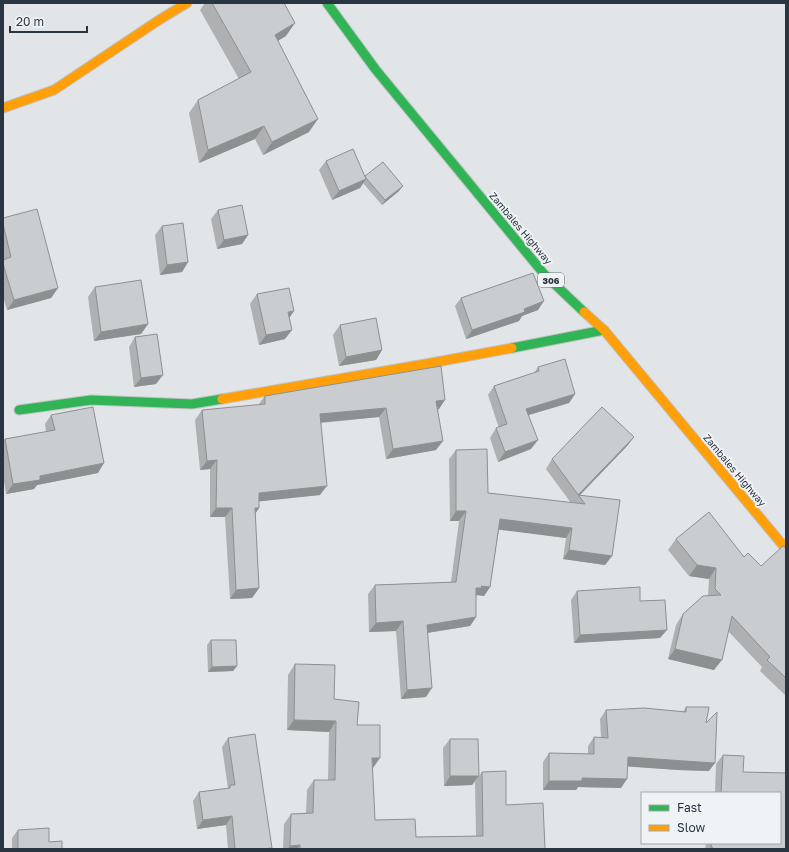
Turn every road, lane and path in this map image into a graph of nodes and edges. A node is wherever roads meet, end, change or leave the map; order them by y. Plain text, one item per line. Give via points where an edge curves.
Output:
1 (187, 3) edge
2 (327, 3) edge
3 (3, 108) edge
4 (604, 330) junction
5 (19, 410) dead end
6 (786, 549) edge

1 - 3 street via 54,90
2 - 4 street, Zambales Highway / 306 via 376,70 544,274
4 - 5 street via 192,404 91,400
4 - 6 street, Zambales Highway / 306

